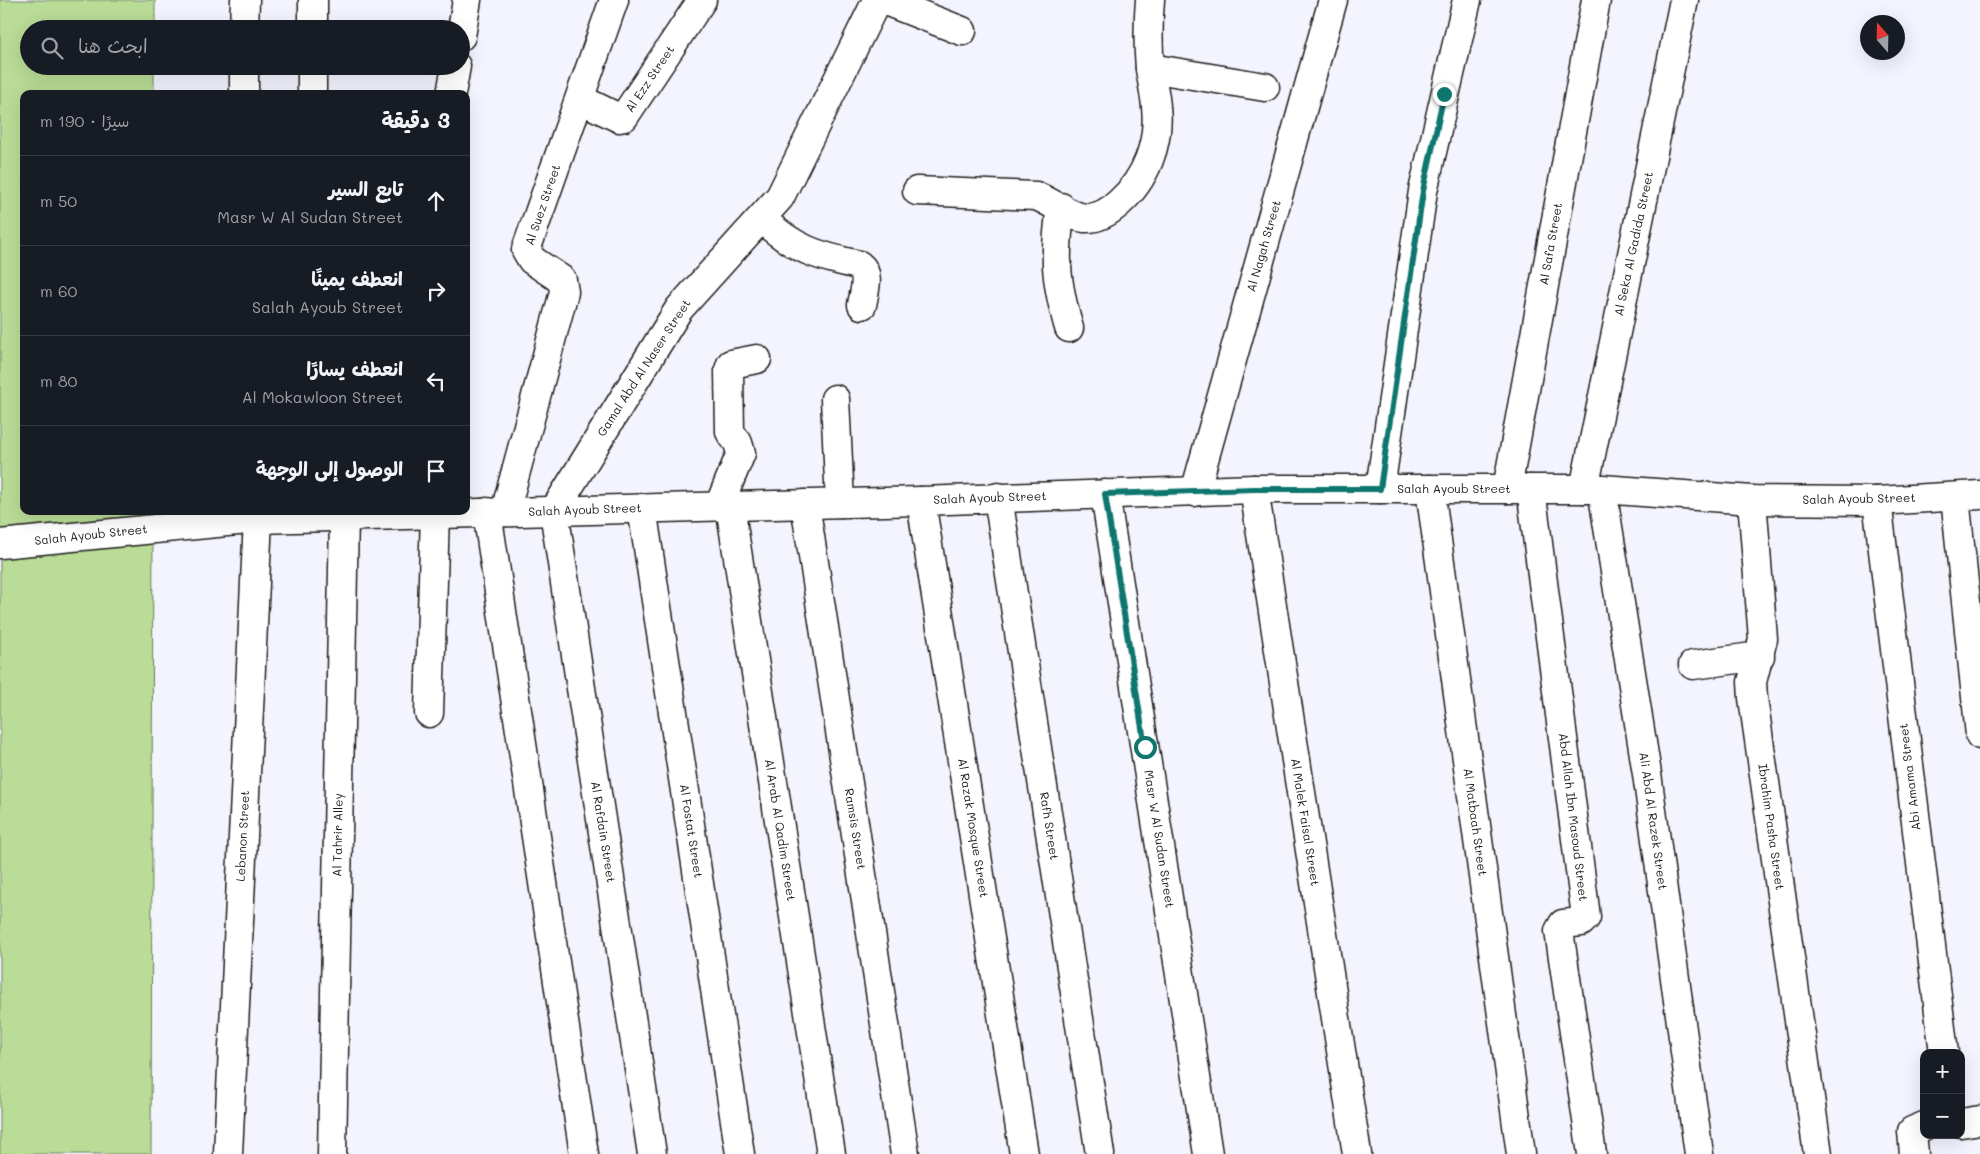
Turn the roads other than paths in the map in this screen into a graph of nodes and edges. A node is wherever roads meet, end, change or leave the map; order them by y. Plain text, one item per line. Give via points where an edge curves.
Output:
1 (245, 0) edge
2 (313, 0) edge
3 (467, 0) edge
4 (614, 0) edge
5 (702, 0) edge
6 (876, 0) edge
7 (883, 0) edge
8 (1150, 0) edge
9 (1332, 0) edge
10 (1467, 0) edge
11 (1596, 0) edge
12 (1684, 0) edge
13 (244, 20) edge
14 (313, 20) edge
15 (464, 20) edge
16 (962, 31) dead end
17 (1150, 68) junction
18 (244, 75) edge
19 (312, 75) edge
20 (455, 75) edge
21 (1266, 86) dead end
22 (244, 90) edge
23 (312, 90) edge
24 (453, 90) edge
25 (580, 99) junction
26 (918, 192) dead end
27 (1061, 207) junction
28 (762, 219) junction
29 (862, 305) dead end
30 (1069, 328) dead end
31 (757, 360) dead end
32 (835, 398) dead end
33 (1254, 489) junction
34 (1380, 489) junction
35 (1430, 489) junction
36 (1519, 489) junction
37 (1593, 489) junction
38 (1195, 492) junction
39 (1105, 494) junction
40 (1968, 496) edge
41 (998, 497) junction
42 (1752, 500) junction
43 (921, 501) junction
44 (1877, 501) junction
45 (840, 503) junction
46 (805, 504) junction
47 (725, 506) junction
48 (642, 508) junction
49 (554, 511) junction
50 (470, 512) edge
51 (496, 512) junction
52 (355, 515) edge
53 (435, 515) edge
54 (344, 516) junction
55 (249, 517) edge
56 (0, 544) edge
57 (1760, 656) junction
58 (1693, 665) dead end
59 (429, 713) dead end
60 (1980, 735) edge
61 (1944, 1049) edge
62 (1980, 1120) edge
63 (1965, 1122) edge
64 (1920, 1128) edge
65 (228, 1154) edge
66 (332, 1154) edge
67 (584, 1154) edge
68 (652, 1154) edge
69 (740, 1154) edge
70 (831, 1154) edge
71 (905, 1154) edge
72 (1024, 1154) edge
73 (1100, 1154) edge
74 (1208, 1154) edge
75 (1357, 1154) edge
76 (1521, 1154) edge
77 (1592, 1154) edge
78 (1699, 1154) edge
79 (1818, 1154) edge
80 (1914, 1154) edge

1 - 13 street
2 - 14 street
3 - 15 street
4 - 25 street, Al Suez Street
5 - 25 street, Al Ezz Street via 624,117 619,118
6 - 28 street, Gamal Abd Al Naser Street via 794,172
7 - 16 street
8 - 17 street
9 - 38 street, Al Nagah Street
10 - 34 street via 1423,191
11 - 36 street, Al Safa Street
12 - 37 street, Al Seka Al Gadida Street
17 - 21 street
17 - 27 street via 1157,132 1141,179 1115,207 1098,217 1076,216
18 - 22 street
19 - 23 street
20 - 24 street
25 - 51 street, Al Suez Street via 526,250 532,260 562,280 564,292
26 - 27 street via 1036,196
27 - 30 street via 1055,248 1058,288
28 - 29 street via 781,237 802,249 863,268 866,274
28 - 49 street, Gamal Abd Al Naser Street via 704,278 679,310
31 - 47 street via 737,361 729,370 730,432 741,453
32 - 45 street
33 - 34 street, Salah Ayoub Street
33 - 38 street, Salah Ayoub Street
33 - 75 street, Al Malek Faisal Street
34 - 35 street, Salah Ayoub Street
35 - 36 street, Salah Ayoub Street
35 - 76 street, Al Matbaah Street
36 - 37 street, Salah Ayoub Street
36 - 77 street, Abd Allah Ibn Masoud Street via 1586,917 1581,922 1563,924 1559,931
37 - 42 street, Salah Ayoub Street
37 - 78 street, Ali Abd Al Razek Street via 1647,774
38 - 39 street, Salah Ayoub Street
39 - 41 street, Salah Ayoub Street
39 - 74 street, Masr W Al Sudan Street
40 - 44 street, Salah Ayoub Street
40 - 60 street
41 - 43 street, Salah Ayoub Street
41 - 73 street, Rafh Street
42 - 44 street, Salah Ayoub Street
42 - 57 street, Ibrahim Pasha Street via 1763,626
43 - 45 street, Salah Ayoub Street
43 - 72 street, Al Razak Mosque Street
44 - 61 street, Abi Amama Street
45 - 46 street, Salah Ayoub Street
46 - 47 street, Salah Ayoub Street
46 - 71 street, Ramsis Street
47 - 48 street, Salah Ayoub Street
47 - 70 street, Al Arab Al Qadim Street
48 - 49 street, Salah Ayoub Street
48 - 69 street, Al Fostat Street
49 - 51 street, Salah Ayoub Street
49 - 68 street, Al Rafdain Street
50 - 51 street, Salah Ayoub Street
51 - 67 street
52 - 54 street, Salah Ayoub Street
53 - 59 street
54 - 55 street, Salah Ayoub Street
54 - 66 street, Al Tahrir Alley
55 - 56 street, Salah Ayoub Street
55 - 65 street, Lebanon Street
57 - 58 street
57 - 79 street, Ibrahim Pasha Street via 1752,682 1753,698
62 - 63 street
64 - 80 street via 1912,1131

